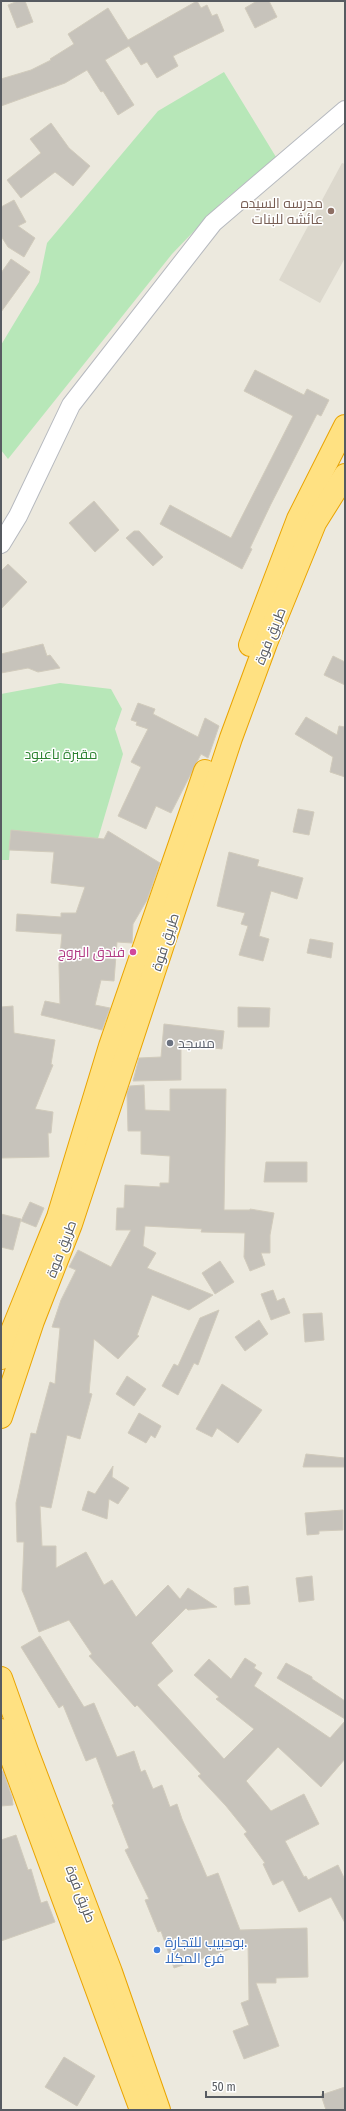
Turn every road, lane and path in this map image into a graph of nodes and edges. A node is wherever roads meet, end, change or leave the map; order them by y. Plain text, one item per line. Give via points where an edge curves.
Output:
1 (345, 110) edge
2 (345, 426) edge
3 (345, 475) edge
4 (1, 544) edge
5 (1, 1358) edge
6 (1, 1417) edge
7 (1, 1678) edge
8 (1, 1730) edge
9 (141, 2110) edge
10 (159, 2110) edge

1 - 4 street via 213,223 71,405 18,516
2 - 5 highway, طريق فوة via 298,519 250,643 110,1046 58,1217
3 - 6 highway, طريق فوة via 315,523 231,738 74,1216 33,1321
7 - 10 highway, طريق فوة via 111,1972
8 - 9 highway, طريق فوة

